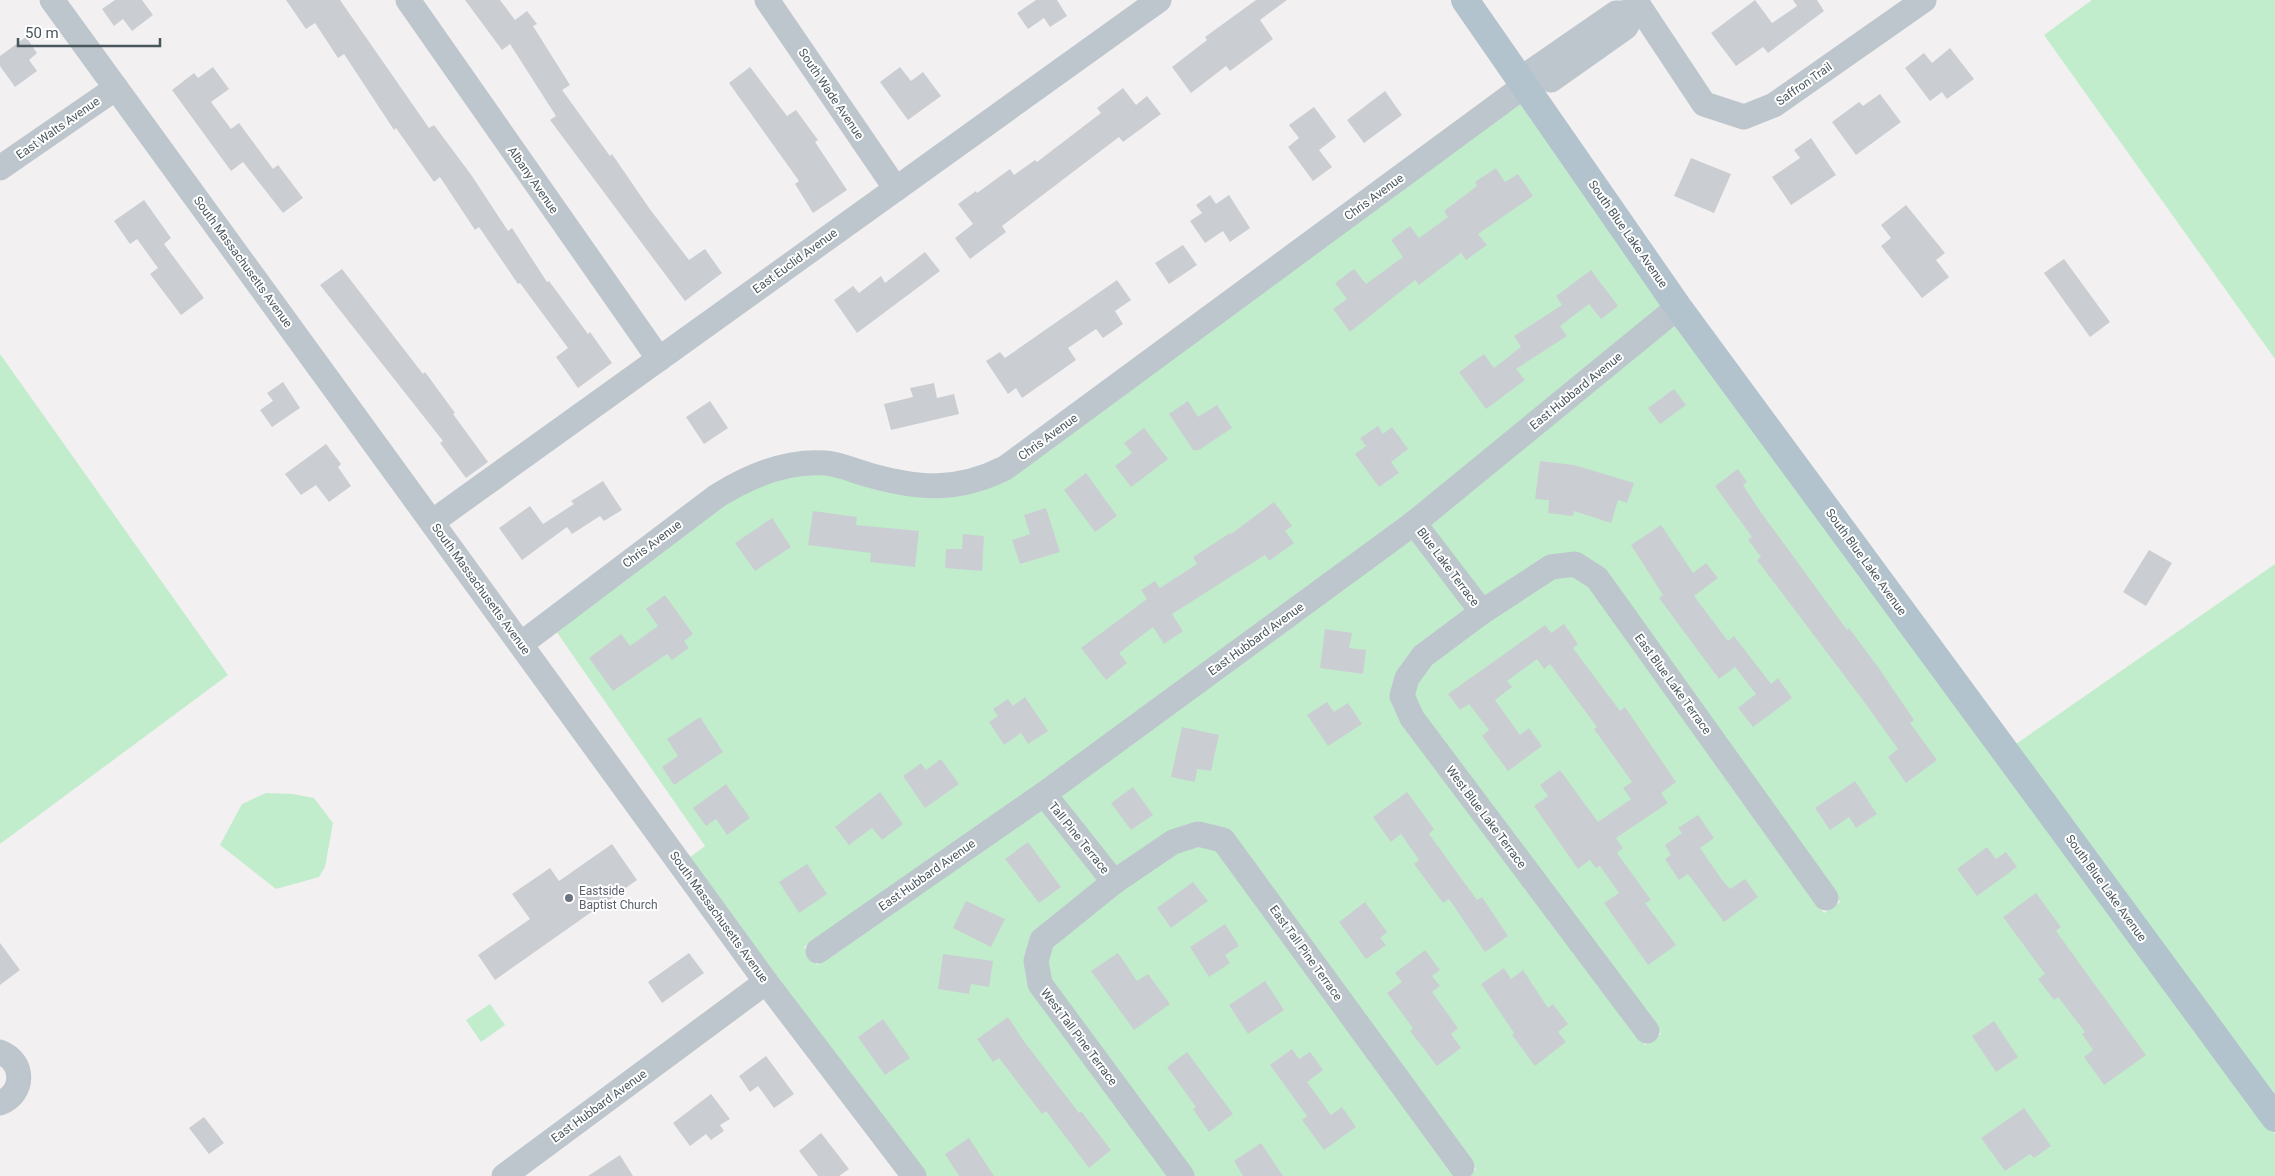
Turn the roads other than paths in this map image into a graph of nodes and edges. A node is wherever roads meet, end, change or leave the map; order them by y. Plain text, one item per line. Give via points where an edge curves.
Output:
1 (52, 0) edge
2 (408, 0) edge
3 (767, 0) edge
4 (1159, 0) edge
5 (1465, 0) edge
6 (1924, 0) edge
7 (1636, 7) edge
8 (1528, 83) junction
9 (116, 88) junction
10 (0, 168) edge
11 (896, 189) junction
12 (1678, 307) junction
13 (659, 359) junction
14 (432, 522) junction
15 (1414, 523) junction
16 (1482, 612) junction
17 (521, 644) junction
18 (1044, 794) junction
19 (1114, 882) junction
20 (1826, 898) dead end
21 (818, 951) dead end
22 (766, 982) junction
23 (1647, 1031) dead end
24 (0, 1052) edge
25 (0, 1103) edge
26 (2275, 1118) edge
27 (1462, 1166) dead end
28 (504, 1176) edge
29 (914, 1176) edge
30 (1182, 1176) edge

1 - 9 street, South Massachusetts Avenue
2 - 13 street, Albany Avenue
3 - 11 street, South Wade Avenue
4 - 11 street, East Euclid Avenue
5 - 8 main road, South Blue Lake Avenue
6 - 7 street, Saffron Trail via 1774,105 1744,117 1704,104
7 - 8 street, Chris Avenue via 1616,13 1532,71
8 - 12 main road, South Blue Lake Avenue
8 - 17 street, Chris Avenue via 1005,468 983,479 934,487 910,486 825,463 793,465 760,474 717,496
9 - 10 street, East Walts Avenue
9 - 14 street, South Massachusetts Avenue
11 - 13 street, East Euclid Avenue
12 - 15 street, East Hubbard Avenue
12 - 26 main road, South Blue Lake Avenue
13 - 14 street, East Euclid Avenue
14 - 17 street, South Massachusetts Avenue
15 - 16 street, Blue Lake Terrace
15 - 18 street, East Hubbard Avenue
16 - 20 street, East Blue Lake Terrace via 1551,567 1575,564 1597,578
16 - 23 street, West Blue Lake Terrace via 1423,656 1407,678 1402,696 1412,718
17 - 22 street, South Massachusetts Avenue
18 - 19 street, Tall Pine Terrace
18 - 21 street, East Hubbard Avenue
19 - 27 street, East Tall Pine Terrace via 1173,842 1198,834 1223,840
19 - 30 street, West Tall Pine Terrace via 1042,940 1036,961 1040,984
22 - 28 street, East Hubbard Avenue
22 - 29 street, South Massachusetts Avenue
24 - 25 street via 16,1064 19,1079 14,1093

